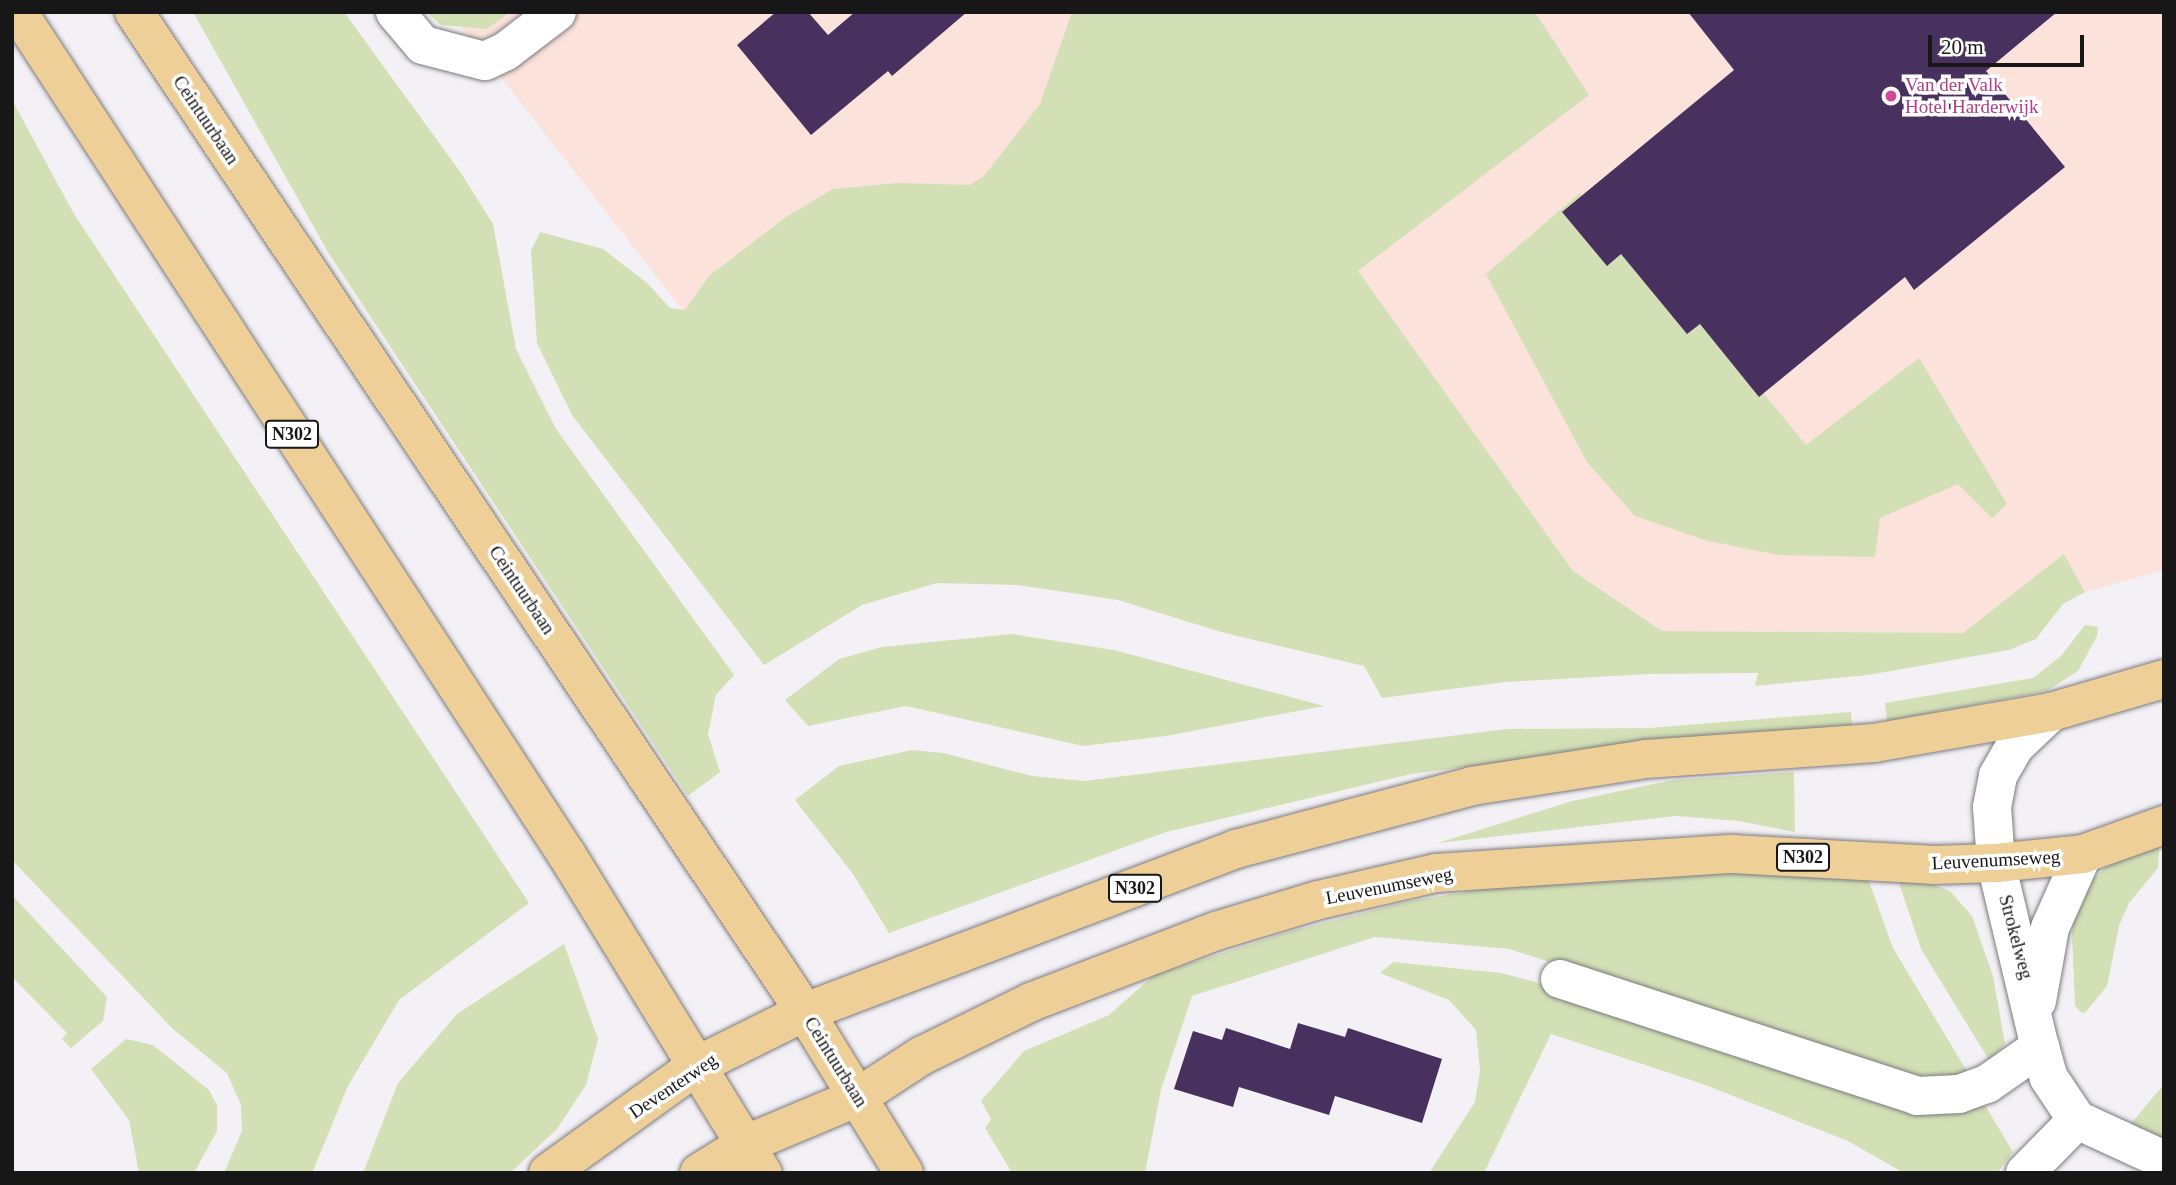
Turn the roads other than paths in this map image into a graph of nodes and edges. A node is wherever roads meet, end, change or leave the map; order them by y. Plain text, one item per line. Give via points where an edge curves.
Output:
1 (18, 12) edge
2 (134, 12) edge
3 (395, 12) edge
4 (557, 12) edge
5 (2164, 680) edge
6 (2050, 712) junction
7 (2164, 825) edge
8 (2083, 854) junction
9 (1996, 863) junction
10 (1560, 979) dead end
11 (805, 1012) junction
12 (2038, 1030) junction
13 (698, 1065) junction
14 (858, 1097) junction
15 (2077, 1120) junction
16 (754, 1159) edge
17 (2164, 1160) edge
18 (548, 1173) edge
19 (699, 1173) edge
20 (904, 1173) edge
21 (2025, 1173) edge

1 - 13 main road, N302 via 560,844
2 - 11 main road, Ceintuurbaan
3 - 4 street via 423,45 485,61 506,51
5 - 6 main road, N302
6 - 9 street, Strokelweg via 2015,746 1998,776 1992,807
6 - 11 main road, N302 via 1874,743 1646,759 1472,786 1236,849
7 - 8 main road, Leuvenumseweg / N302
8 - 9 main road, Leuvenumseweg / N302
8 - 12 street, Strokelweg via 2050,928
9 - 12 street, Strokelweg
9 - 14 main road, Leuvenumseweg / N302 via 1932,865 1732,854 1436,873 1319,900 1121,965 921,1056
10 - 12 street via 1917,1096 1959,1094 1987,1084
11 - 13 main road, Deventerweg / N302
11 - 14 main road, Ceintuurbaan
12 - 15 street, Strokelweg via 2049,1078
13 - 16 main road, N302
13 - 18 main road, Deventerweg
14 - 16 main road, Leuvenumseweg / N302
14 - 20 main road, Ceintuurbaan
15 - 17 street
15 - 21 street
16 - 19 main road

